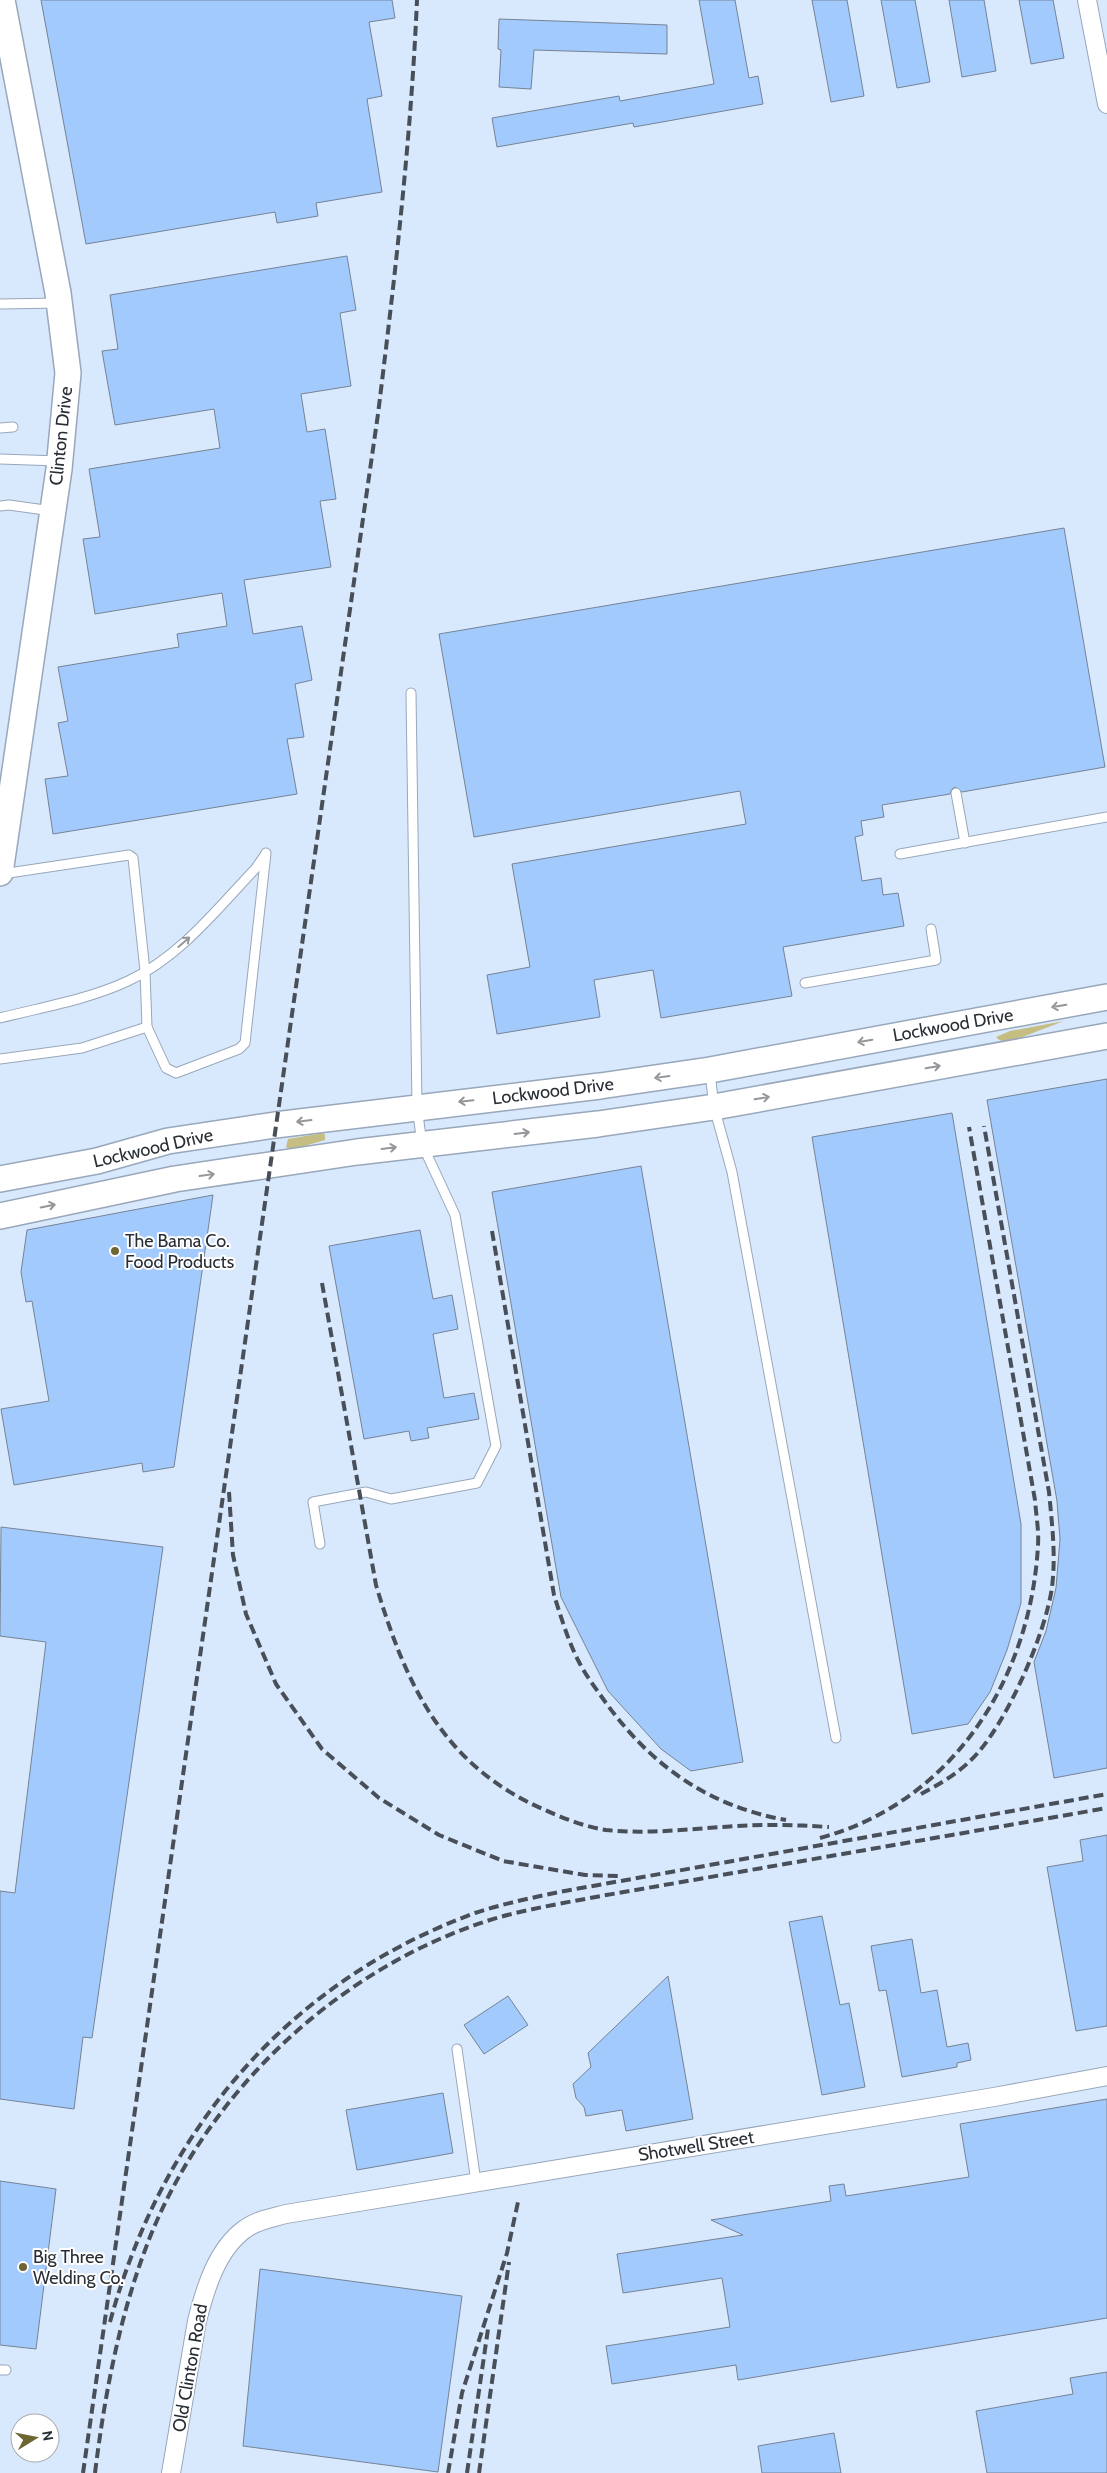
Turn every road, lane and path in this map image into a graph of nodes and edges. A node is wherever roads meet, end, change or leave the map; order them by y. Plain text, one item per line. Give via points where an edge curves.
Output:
1 (2, 0) edge
2 (1087, 0) edge
3 (1107, 104) edge
4 (59, 303) junction
5 (0, 304) edge
6 (0, 428) edge
7 (13, 428) dead end
8 (0, 459) edge
9 (59, 461) junction
10 (0, 506) edge
11 (53, 511) junction
12 (411, 693) dead end
13 (956, 793) dead end
14 (1107, 817) edge
15 (965, 842) junction
16 (900, 854) dead end
17 (0, 874) edge
18 (931, 929) dead end
19 (146, 971) junction
20 (805, 983) dead end
21 (1107, 998) edge
22 (0, 1018) edge
23 (147, 1027) junction
24 (1107, 1036) edge
25 (0, 1059) edge
26 (710, 1070) junction
27 (417, 1107) junction
28 (714, 1107) junction
29 (422, 1144) junction
30 (0, 1179) edge
31 (0, 1216) edge
32 (320, 1544) dead end
33 (836, 1738) dead end
34 (457, 2049) dead end
35 (1107, 2076) edge
36 (476, 2182) junction
37 (286, 2214) joint
38 (172, 2473) edge

1 - 4 main road, Clinton Drive
2 - 3 street
4 - 5 lane
4 - 9 main road, Clinton Drive via 68,373
6 - 7 lane
8 - 9 lane
9 - 11 main road, Clinton Drive
10 - 11 lane
11 - 17 main road, Clinton Drive
12 - 27 lane
13 - 15 lane
14 - 15 lane
15 - 16 lane
17 - 19 lane via 129,855 133,858
18 - 20 lane via 936,960
19 - 22 lane via 79,999
19 - 23 lane
19 -> 23 lane via 188,940 256,868 266,853 245,1043 239,1049 176,1073 166,1068
21 -> 26 main road, Lockwood Drive
23 - 25 lane via 82,1048
28 -> 24 main road, Lockwood Drive
26 -> 27 main road, Lockwood Drive
26 - 28 lane
27 - 29 lane
27 -> 30 main road, Lockwood Drive via 168,1141 97,1161
29 -> 28 main road, Lockwood Drive
28 - 33 lane via 732,1172
31 -> 29 main road, Lockwood Drive via 175,1179
29 - 32 lane via 455,1215 496,1446 477,1483 391,1500 366,1492 312,1502
34 - 36 lane
35 - 36 street, Shotwell Street
36 - 37 street, Shotwell Street
37 - 38 street, Old Clinton Road via 245,2229 229,2247 211,2278 197,2321

